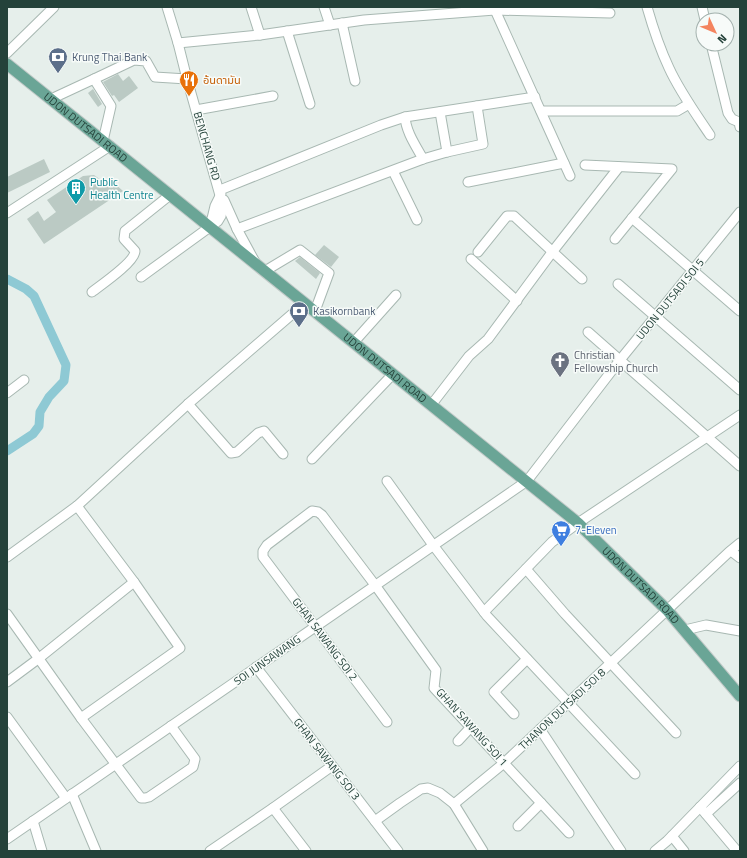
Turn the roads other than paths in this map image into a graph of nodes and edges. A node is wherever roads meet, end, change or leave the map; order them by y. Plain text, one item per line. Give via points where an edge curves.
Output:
1 (54, 7) edge
2 (166, 7) edge
3 (251, 7) edge
4 (324, 7) edge
5 (647, 7) edge
6 (544, 9) edge
7 (461, 10) edge
8 (495, 10) junction
9 (610, 13) dead end
10 (342, 23) junction
11 (330, 25) junction
12 (287, 31) junction
13 (260, 35) junction
14 (178, 42) junction
15 (713, 52) edge
16 (7, 53) edge
17 (7, 64) edge
18 (94, 79) junction
19 (187, 79) junction
20 (355, 81) dead end
21 (273, 96) dead end
22 (535, 97) junction
23 (51, 99) junction
24 (310, 104) dead end
25 (690, 104) junction
26 (477, 106) junction
27 (196, 110) junction
28 (541, 111) junction
29 (440, 112) junction
30 (405, 117) junction
31 (740, 124) edge
32 (710, 135) dead end
33 (106, 144) junction
34 (447, 152) junction
35 (423, 159) junction
36 (564, 163) junction
37 (585, 165) dead end
38 (619, 167) junction
39 (393, 171) junction
40 (570, 176) dead end
41 (468, 182) dead end
42 (220, 192) junction
43 (170, 195) junction
44 (740, 212) edge
45 (7, 213) edge
46 (632, 218) junction
47 (417, 220) dead end
48 (210, 227) junction
49 (237, 229) junction
50 (615, 239) dead end
51 (553, 251) junction
52 (478, 252) dead end
53 (471, 259) dead end
54 (256, 263) junction
55 (693, 270) junction
56 (265, 271) junction
57 (141, 277) dead end
58 (582, 279) dead end
59 (618, 284) dead end
60 (92, 292) dead end
61 (396, 295) dead end
62 (516, 301) junction
63 (305, 303) junction
64 (315, 311) junction
65 (740, 311) edge
66 (656, 316) junction
67 (588, 332) dead end
68 (354, 342) junction
69 (620, 360) junction
70 (393, 374) junction
71 (24, 380) dead end
72 (740, 390) edge
73 (7, 393) edge
74 (188, 404) junction
75 (432, 404) junction
76 (740, 415) edge
77 (707, 438) junction
78 (283, 454) dead end
79 (312, 459) dead end
80 (740, 466) edge
81 (387, 481) dead end
82 (527, 481) junction
83 (77, 506) junction
84 (578, 523) junction
85 (740, 543) edge
86 (433, 546) junction
87 (731, 551) junction
88 (263, 556) joint
89 (7, 557) edge
90 (740, 558) edge
91 (526, 569) junction
92 (134, 582) junction
93 (375, 585) junction
94 (667, 610) junction
95 (484, 612) junction
96 (7, 614) edge
97 (315, 627) junction
98 (685, 630) junction
99 (740, 630) edge
100 (38, 659) junction
101 (527, 659) junction
102 (612, 662) junction
103 (256, 667) junction
104 (7, 682) edge
105 (740, 696) edge
106 (568, 702) junction
107 (514, 714) dead end
108 (7, 717) edge
109 (81, 718) junction
110 (387, 722) dead end
111 (171, 726) junction
112 (471, 728) junction
113 (540, 729) junction
114 (676, 733) dead end
115 (458, 741) dead end
116 (504, 763) junction
117 (115, 765) junction
118 (332, 766) junction
119 (740, 766) edge
120 (635, 774) dead end
121 (740, 784) edge
122 (69, 796) junction
123 (541, 803) junction
124 (454, 804) junction
125 (273, 808) junction
126 (703, 810) junction
127 (33, 821) junction
128 (375, 821) junction
129 (518, 826) dead end
130 (569, 833) dead end
131 (672, 836) junction
132 (7, 839) edge
133 (42, 851) edge
134 (96, 851) edge
135 (212, 851) edge
136 (306, 851) edge
137 (398, 851) edge
138 (483, 851) edge
139 (621, 851) edge
140 (655, 851) edge
141 (684, 851) edge
142 (737, 851) edge

1 - 16 street
2 - 14 street, BENCHANG RD
3 - 13 street
4 - 11 street
5 - 25 street via 670,70
6 - 8 street
6 - 9 street
7 - 8 street
7 - 10 street
8 - 22 street
10 - 11 street
10 - 20 street
11 - 12 street
12 - 13 street
12 - 24 street
13 - 14 street
14 - 19 street, BENCHANG RD
15 - 31 street via 728,113
17 - 23 main road, UDON DUTSADI ROAD
18 - 19 street via 134,60 146,61 155,77
18 - 23 street
18 - 33 street via 111,106
19 - 27 street, BENCHANG RD
21 - 27 street
22 - 26 street
22 - 28 street
23 - 33 main road, UDON DUTSADI ROAD
25 - 28 street via 677,111
25 - 32 street
26 - 29 street
26 - 34 street via 483,144
27 - 42 street, BENCHANG RD
28 - 36 street
29 - 30 street
29 - 34 street
30 - 35 street via 405,124
30 - 42 street
33 - 43 main road, UDON DUTSADI ROAD
33 - 45 street
34 - 35 street
35 - 39 street
36 - 40 street
36 - 41 street
37 - 38 street
38 - 46 street via 672,169
38 - 51 street
39 - 47 street
39 - 49 street
42 - 48 street, BENCHANG RD via 223,206 221,216
42 - 49 street, BENCHANG RD
43 - 48 main road, UDON DUTSADI ROAD
43 - 60 street via 125,231 124,239 135,251 134,256
44 - 55 street, UDON DUTSADI SOI 5
46 - 50 street
46 - 55 street
48 - 54 main road, UDON DUTSADI ROAD
48 - 57 street, BENCHANG RD
49 - 54 street, BENCHANG RD
51 - 52 street via 514,216 507,216
51 - 58 street
51 - 62 street
53 - 62 street
54 - 56 main road, UDON DUTSADI ROAD
55 - 65 street
55 - 66 street, UDON DUTSADI SOI 5
56 - 63 main road, UDON DUTSADI ROAD
56 - 64 street via 300,250 329,273
59 - 66 street
61 - 68 street
62 - 75 street via 488,339 469,356
63 - 64 main road, UDON DUTSADI ROAD
63 - 74 street
64 - 68 main road, UDON DUTSADI ROAD
66 - 69 street, UDON DUTSADI SOI 5
66 - 72 street
67 - 69 street
68 - 70 main road, UDON DUTSADI ROAD
69 - 77 street
69 - 82 street, UDON DUTSADI SOI 5
70 - 75 main road, UDON DUTSADI ROAD
70 - 79 street
71 - 73 street
74 - 78 street via 231,453 237,452 258,433 264,431
74 - 83 street
75 - 82 main road, UDON DUTSADI ROAD
76 - 77 street
77 - 80 street
77 - 84 street
81 - 86 street
82 - 84 main road, UDON DUTSADI ROAD
82 - 86 street, SOI JUNSAWANG
83 - 89 street
83 - 92 street
84 - 91 street via 552,542
84 - 94 main road, UDON DUTSADI ROAD
85 - 87 street, THANON DUTSADI SOI 8
86 - 93 street, SOI JUNSAWANG
86 - 95 street
87 - 90 street
87 - 94 street, THANON DUTSADI SOI 8
88 - 93 street, GHAN SAWANG SOI 1 via 262,551 267,544 312,511 318,512
88 - 97 street, GHAN SAWANG SOI 2
91 - 95 street
91 - 102 street
92 - 100 street
92 - 109 street via 180,648
93 - 97 street, SOI JUNSAWANG
93 - 112 street, GHAN SAWANG SOI 1 via 436,670 434,688
94 - 98 main road, UDON DUTSADI ROAD
94 - 102 street, THANON DUTSADI SOI 8
95 - 101 street
96 - 100 street
97 - 103 street, SOI JUNSAWANG
97 - 110 street, GHAN SAWANG SOI 2
98 - 99 street via 706,625
98 - 105 main road, UDON DUTSADI ROAD
100 - 104 street
100 - 109 street
101 - 106 street
101 - 107 street via 494,692
102 - 106 street, THANON DUTSADI SOI 8
102 - 114 street
103 - 111 street, SOI JUNSAWANG
103 - 118 street, GHAN SAWANG SOI 3
106 - 113 street, THANON DUTSADI SOI 8
106 - 120 street
108 - 122 street
109 - 117 street
111 - 117 street, SOI JUNSAWANG
111 - 117 street via 195,759 193,767 145,798 140,798
112 - 115 street
112 - 116 street, GHAN SAWANG SOI 1
113 - 116 street, THANON DUTSADI SOI 8
113 - 139 street
116 - 123 street, GHAN SAWANG SOI 1
116 - 124 street, THANON DUTSADI SOI 8
117 - 122 street, SOI JUNSAWANG
118 - 125 street
118 - 128 street, GHAN SAWANG SOI 3
119 - 126 street
121 - 126 street
122 - 127 street, SOI JUNSAWANG
122 - 134 street
123 - 129 street
123 - 130 street, GHAN SAWANG SOI 1
124 - 128 street via 434,790 421,789
124 - 138 street
125 - 135 street
125 - 136 street
126 - 131 street
126 - 142 street
127 - 132 street, SOI JUNSAWANG
127 - 133 street
128 - 137 street, GHAN SAWANG SOI 3
131 - 140 street
131 - 141 street

